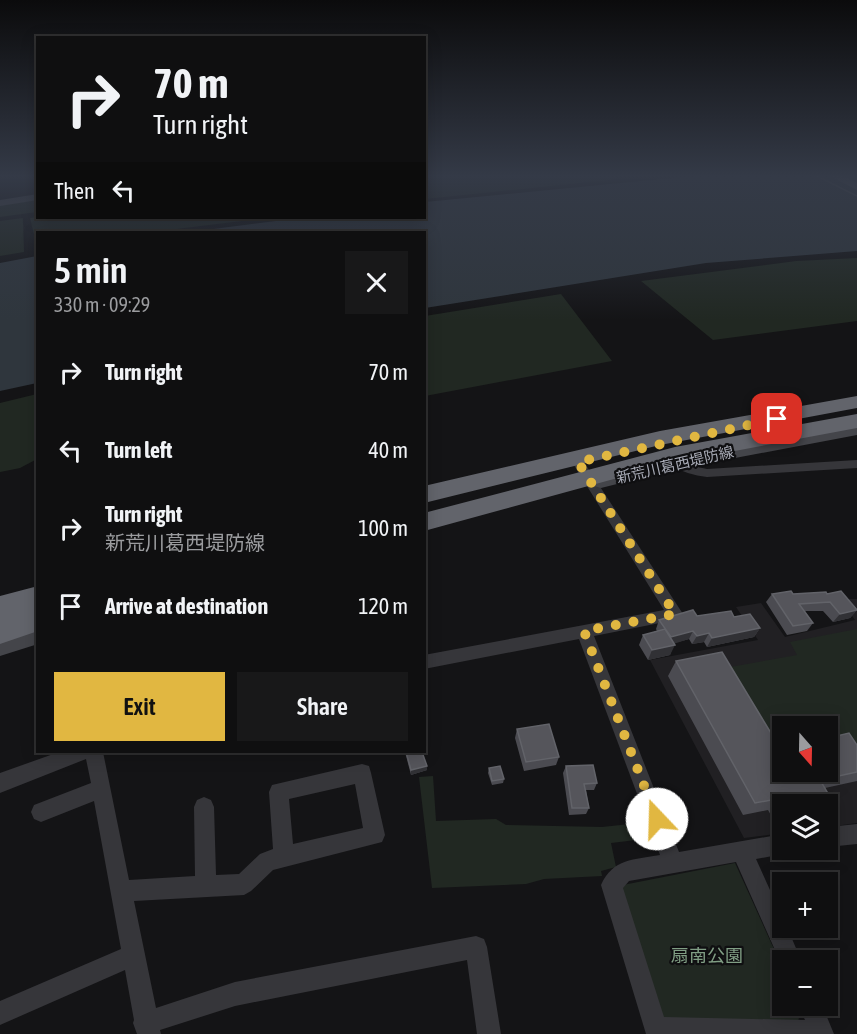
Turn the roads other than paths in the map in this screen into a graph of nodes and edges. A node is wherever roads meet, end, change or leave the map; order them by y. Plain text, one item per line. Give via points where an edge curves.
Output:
1 (857, 394) edge
2 (857, 402) edge
3 (857, 412) edge
4 (857, 421) edge
5 (857, 430) edge
6 (578, 462) junction
7 (677, 463) junction
8 (857, 464) edge
9 (426, 484) edge
10 (593, 484) junction
11 (426, 495) edge
12 (426, 500) edge
13 (426, 506) edge
14 (426, 522) edge
15 (426, 526) edge
16 (36, 598) edge
17 (0, 609) edge
18 (36, 611) edge
19 (36, 620) edge
20 (0, 621) edge
21 (36, 625) edge
22 (584, 631) junction
23 (0, 633) edge
24 (36, 635) edge
25 (0, 646) edge
26 (426, 662) edge
27 (79, 753) edge
28 (94, 753) edge
29 (0, 783) edge
30 (102, 788) junction
31 (204, 807) dead end
32 (41, 812) dead end
33 (857, 834) edge
34 (838, 836) edge
35 (772, 846) edge
36 (741, 850) junction
37 (284, 855) junction
38 (673, 863) junction
39 (206, 886) junction
40 (120, 891) junction
41 (786, 950) edge
42 (132, 956) junction
43 (0, 1013) edge
44 (815, 1016) edge
45 (147, 1028) edge
46 (489, 1034) edge

1 - 9 highway via 653,429
2 - 6 main road, 新荒川葛西堤防線
2 - 11 highway via 660,438
3 - 13 highway via 554,473
4 - 14 highway via 617,469 564,487
5 - 7 main road, 新荒川葛西堤防線
6 - 10 street
6 - 12 main road, 新荒川葛西堤防線
7 - 8 street via 706,473
7 - 10 main road, 新荒川葛西堤防線
10 - 15 main road, 新荒川葛西堤防線
10 - 22 street via 675,614
16 - 17 highway
18 - 20 main road
19 - 23 highway
21 - 23 highway
22 - 26 street
22 - 38 street
24 - 25 main road
27 - 29 street
28 - 30 street
30 - 32 street
30 - 40 street
31 - 39 street
33 - 34 street
35 - 36 street
36 - 38 street
36 - 41 street
37 - 37 street via 279,792 362,773 375,835
37 - 39 street via 267,861 244,884
38 - 44 street via 623,873 612,885 656,1029 822,1033
39 - 40 street
40 - 42 street
42 - 43 street
42 - 45 street
45 - 46 street via 235,994 476,947

